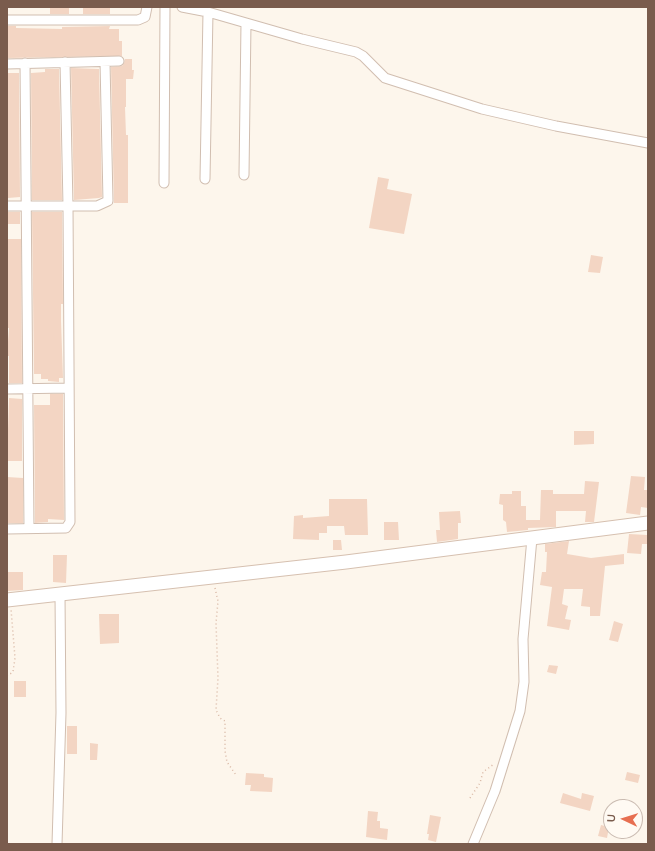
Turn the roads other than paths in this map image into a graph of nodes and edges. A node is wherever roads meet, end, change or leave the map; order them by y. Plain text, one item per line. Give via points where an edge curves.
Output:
1 (147, 7) edge
2 (165, 7) edge
3 (182, 7) edge
4 (208, 12) junction
5 (7, 20) edge
6 (246, 23) junction
7 (119, 61) dead end
8 (65, 62) junction
9 (105, 62) junction
10 (25, 63) junction
11 (7, 64) edge
12 (648, 143) edge
13 (244, 175) dead end
14 (205, 179) dead end
15 (164, 183) dead end
16 (7, 206) edge
17 (26, 206) junction
18 (68, 206) junction
19 (69, 388) junction
20 (7, 389) edge
21 (28, 389) junction
22 (648, 523) edge
23 (29, 528) junction
24 (7, 529) edge
25 (532, 538) junction
26 (60, 594) junction
27 (9, 600) edge
28 (57, 844) edge
29 (473, 844) edge

1 - 5 street via 145,17 138,20
2 - 15 street
3 - 4 street
4 - 6 street
4 - 14 street
6 - 12 street via 356,52 385,78 482,109
6 - 13 street
7 - 9 street
8 - 9 street
8 - 10 street
8 - 18 street
9 - 18 street via 108,201 97,206
10 - 11 street
10 - 17 street
16 - 17 street
17 - 18 street
17 - 21 street
18 - 19 street
19 - 21 street
19 - 23 street via 70,522 66,528
20 - 21 street
21 - 23 street
22 - 25 main road
23 - 24 street
25 - 26 main road
25 - 29 street via 520,711 496,791
26 - 27 main road
26 - 28 street via 61,713

